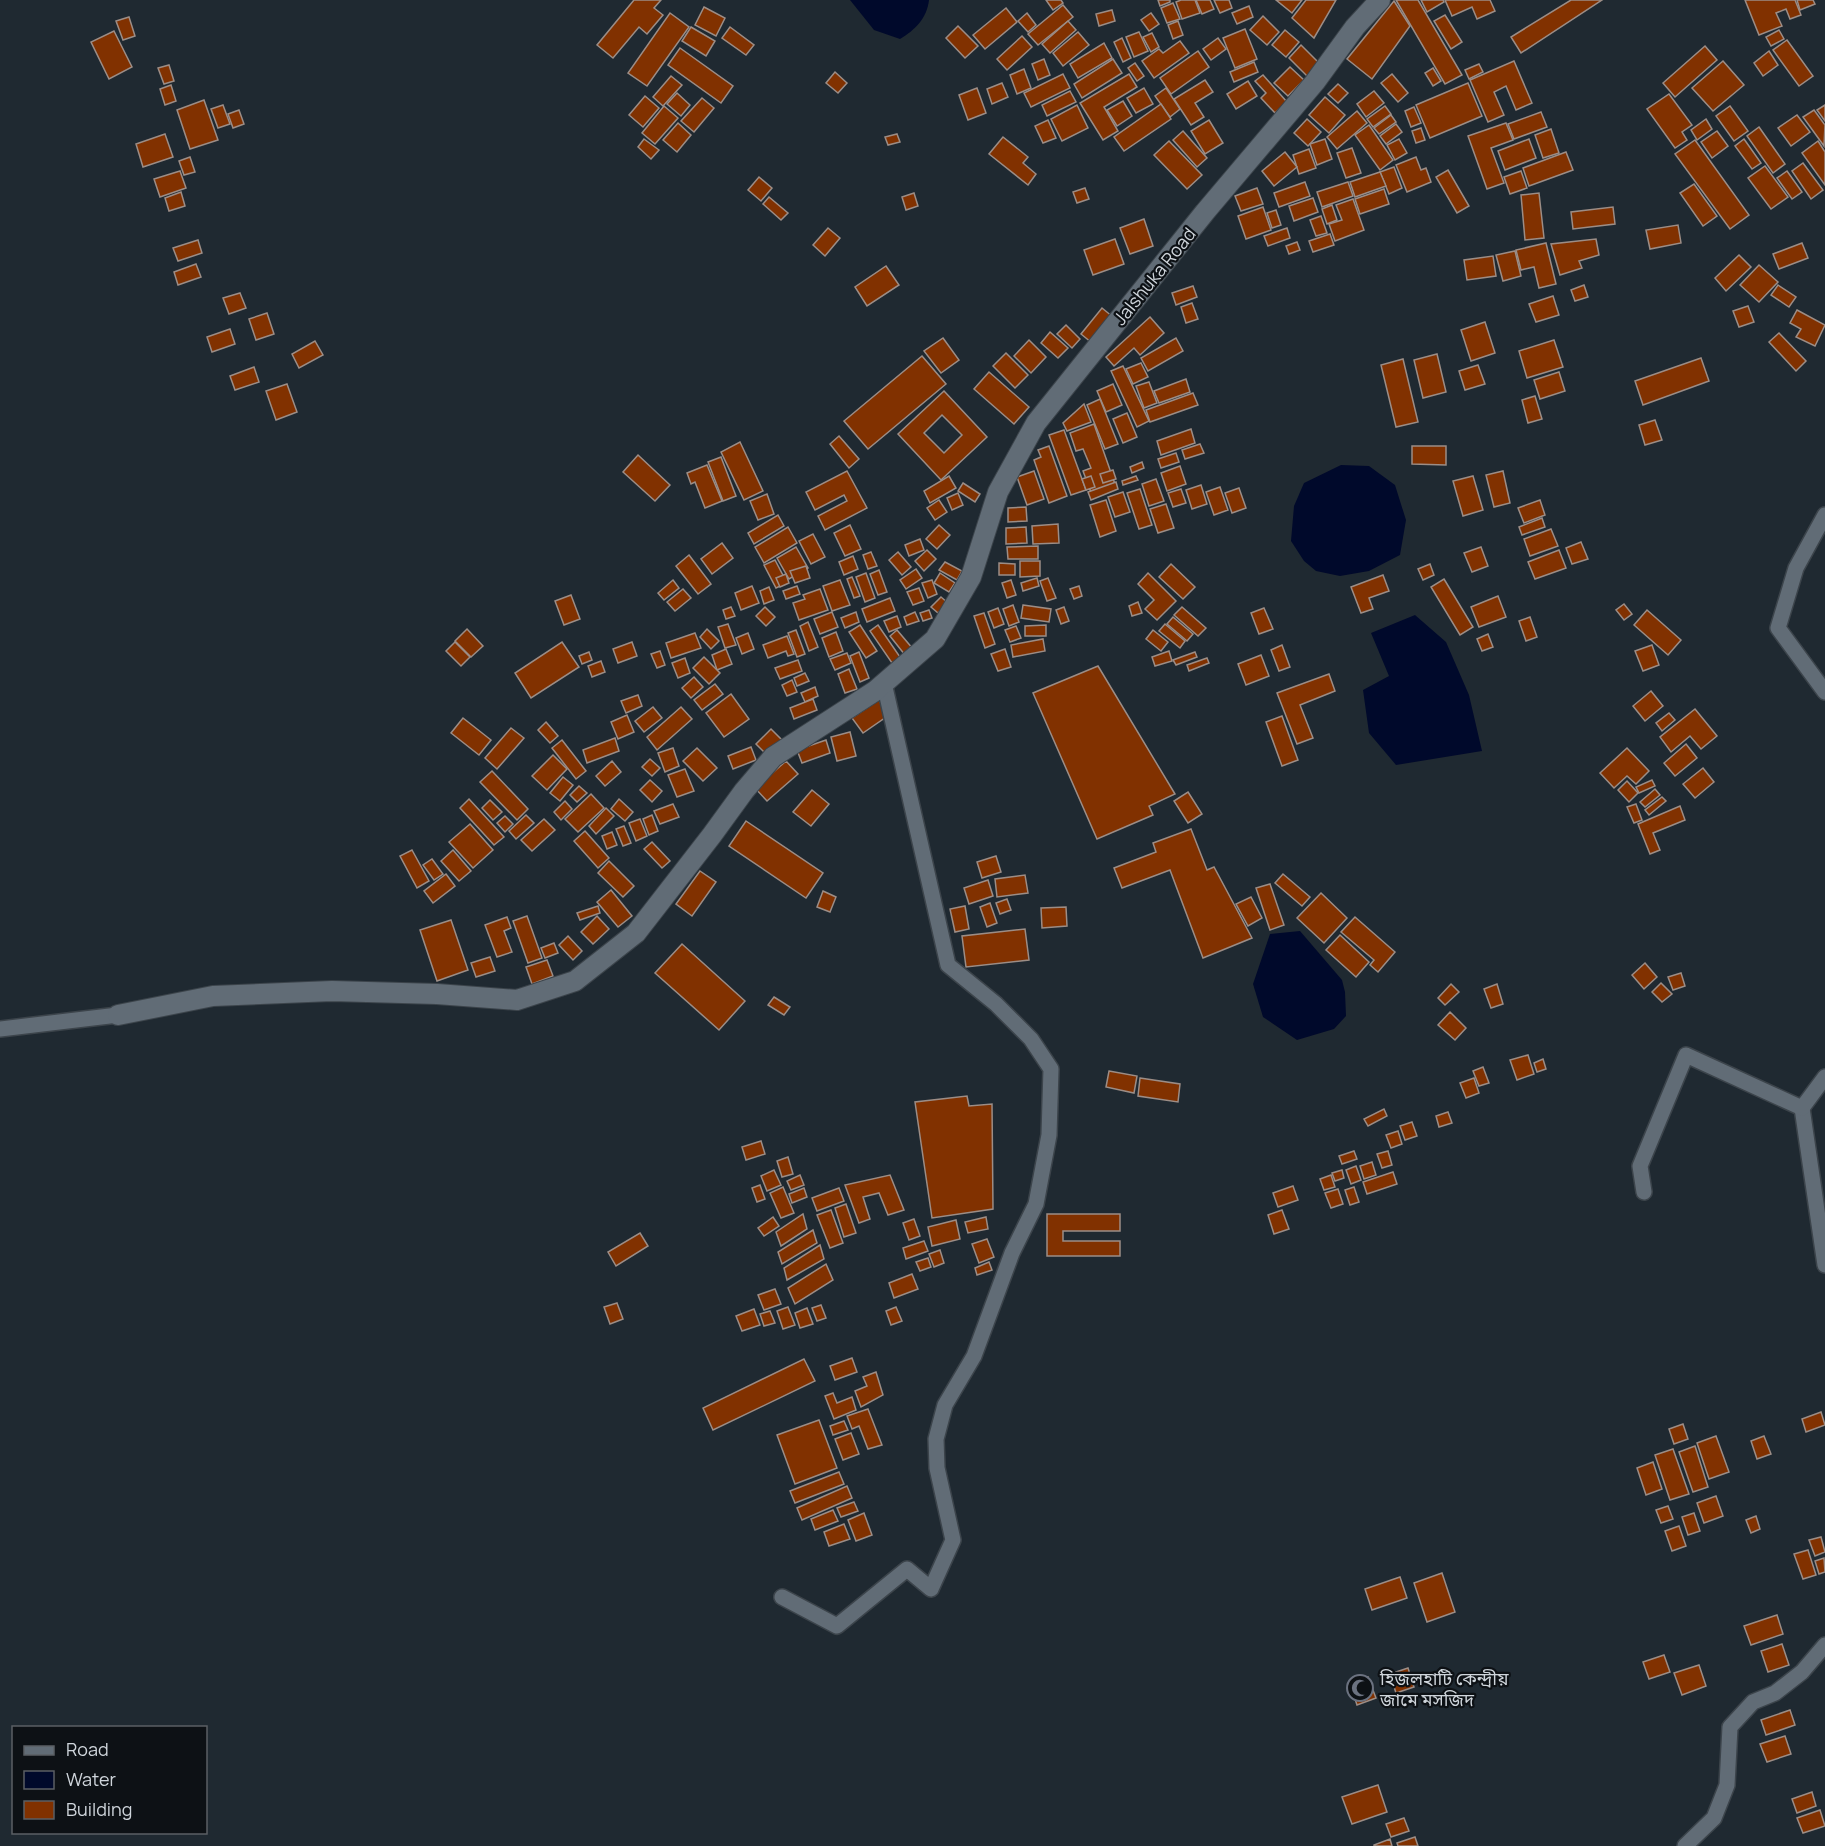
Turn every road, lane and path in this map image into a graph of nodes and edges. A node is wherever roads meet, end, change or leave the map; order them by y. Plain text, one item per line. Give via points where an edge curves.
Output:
1 (1380, 0) edge
2 (1825, 515) edge
3 (884, 683) junction
4 (1825, 692) edge
5 (118, 1015) joint
6 (0, 1029) edge
7 (1825, 1077) edge
8 (1802, 1108) junction
9 (1644, 1192) dead end
10 (1825, 1265) edge
11 (782, 1597) dead end
12 (1825, 1645) edge
13 (1685, 1846) edge

1 - 3 street, Jalshuka Road via 1036,423 998,492 971,577 935,639
2 - 4 street via 1796,568 1778,628
3 - 5 street, Jalshuka Road via 773,757 636,933 575,981 517,1000 332,991 213,996
3 - 11 street via 948,965 1031,1039 1051,1070 1049,1135 1036,1204 1012,1253 974,1356 945,1405 936,1439 937,1468 953,1540 931,1589 907,1569 837,1626
5 - 6 street
7 - 8 street
8 - 9 street via 1686,1055 1640,1166
8 - 10 street
12 - 13 street via 1802,1672 1775,1693 1753,1702 1730,1727 1727,1785 1714,1818

